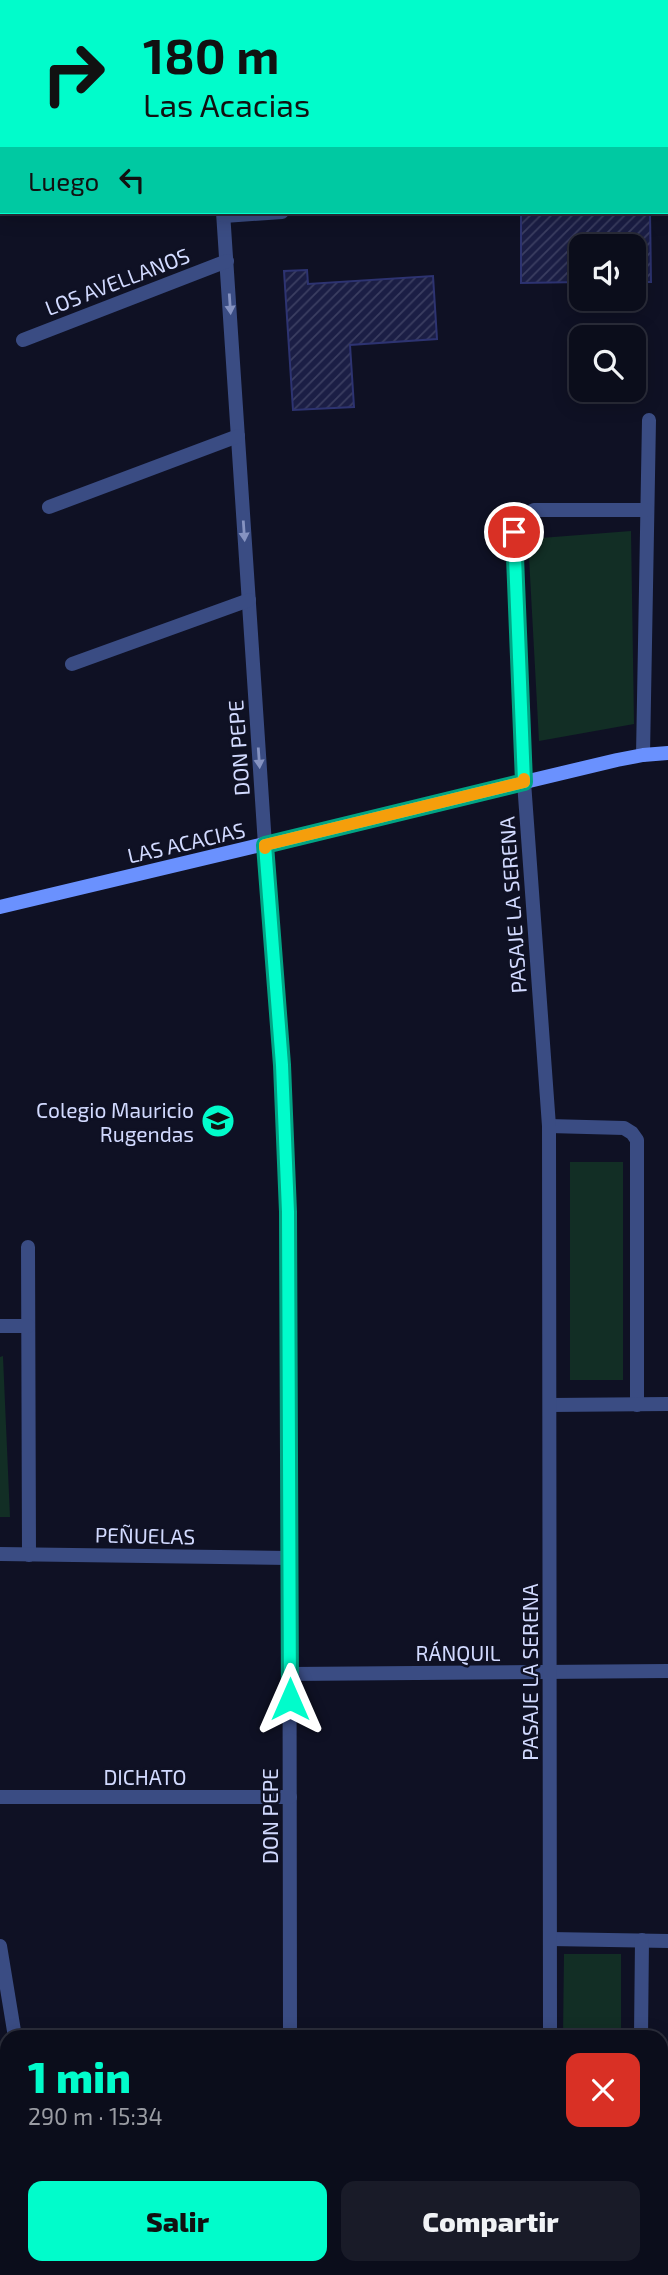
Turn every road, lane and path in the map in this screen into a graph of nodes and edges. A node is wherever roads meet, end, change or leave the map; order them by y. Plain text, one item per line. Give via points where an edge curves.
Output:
1 (223, 214) edge
2 (227, 261) junction
3 (23, 340) dead end
4 (649, 420) dead end
5 (238, 436) junction
6 (49, 507) dead end
7 (647, 510) junction
8 (249, 600) junction
9 (72, 664) dead end
10 (668, 753) edge
11 (643, 755) junction
12 (524, 782) junction
13 (265, 845) junction
14 (0, 907) edge
15 (549, 1126) junction
16 (28, 1247) dead end
17 (0, 1326) edge
18 (28, 1326) junction
19 (668, 1404) edge
20 (550, 1405) junction
21 (637, 1405) junction
22 (0, 1554) edge
23 (29, 1555) junction
24 (289, 1558) junction
25 (668, 1671) edge
26 (549, 1672) junction
27 (290, 1674) junction
28 (0, 1797) edge
29 (290, 1797) junction
30 (550, 1940) junction
31 (642, 1940) junction
32 (668, 1941) edge
33 (0, 1946) edge
34 (14, 2030) edge
35 (290, 2030) edge
36 (550, 2030) edge
37 (641, 2030) edge

1 - 2 street, DON PEPE
2 - 3 street, LOS AVELLANOS
2 -> 5 street, DON PEPE
4 - 7 street
5 - 6 street
5 -> 8 street, DON PEPE
7 - 11 street
7 - 12 street, PASAJE LA SERENA via 534,510 520,517 514,532
8 - 9 street
8 -> 13 street, DON PEPE
10 - 11 main road, LAS ACACIAS
11 - 12 main road, LAS ACACIAS
12 - 13 main road, LAS ACACIAS
12 - 15 street, PASAJE LA SERENA
13 - 14 main road, LAS ACACIAS
13 - 24 street, DON PEPE via 285,1116
15 - 20 street, PASAJE LA SERENA
15 - 21 street via 615,1126 637,1140
16 - 18 street
17 - 18 street
18 - 23 street
19 - 21 street
20 - 21 street
20 - 26 street, PASAJE LA SERENA
22 - 23 street, PEÑUELAS
23 - 24 street, PEÑUELAS
24 - 27 street, DON PEPE
25 - 26 street, RÁNQUIL
26 - 27 street, RÁNQUIL
26 - 30 street, PASAJE LA SERENA
27 - 29 street, DON PEPE
28 - 29 street, DICHATO
29 - 35 street, DON PEPE
30 - 31 street
30 - 36 street, PASAJE LA SERENA
31 - 32 street
31 - 37 street
33 - 34 street

